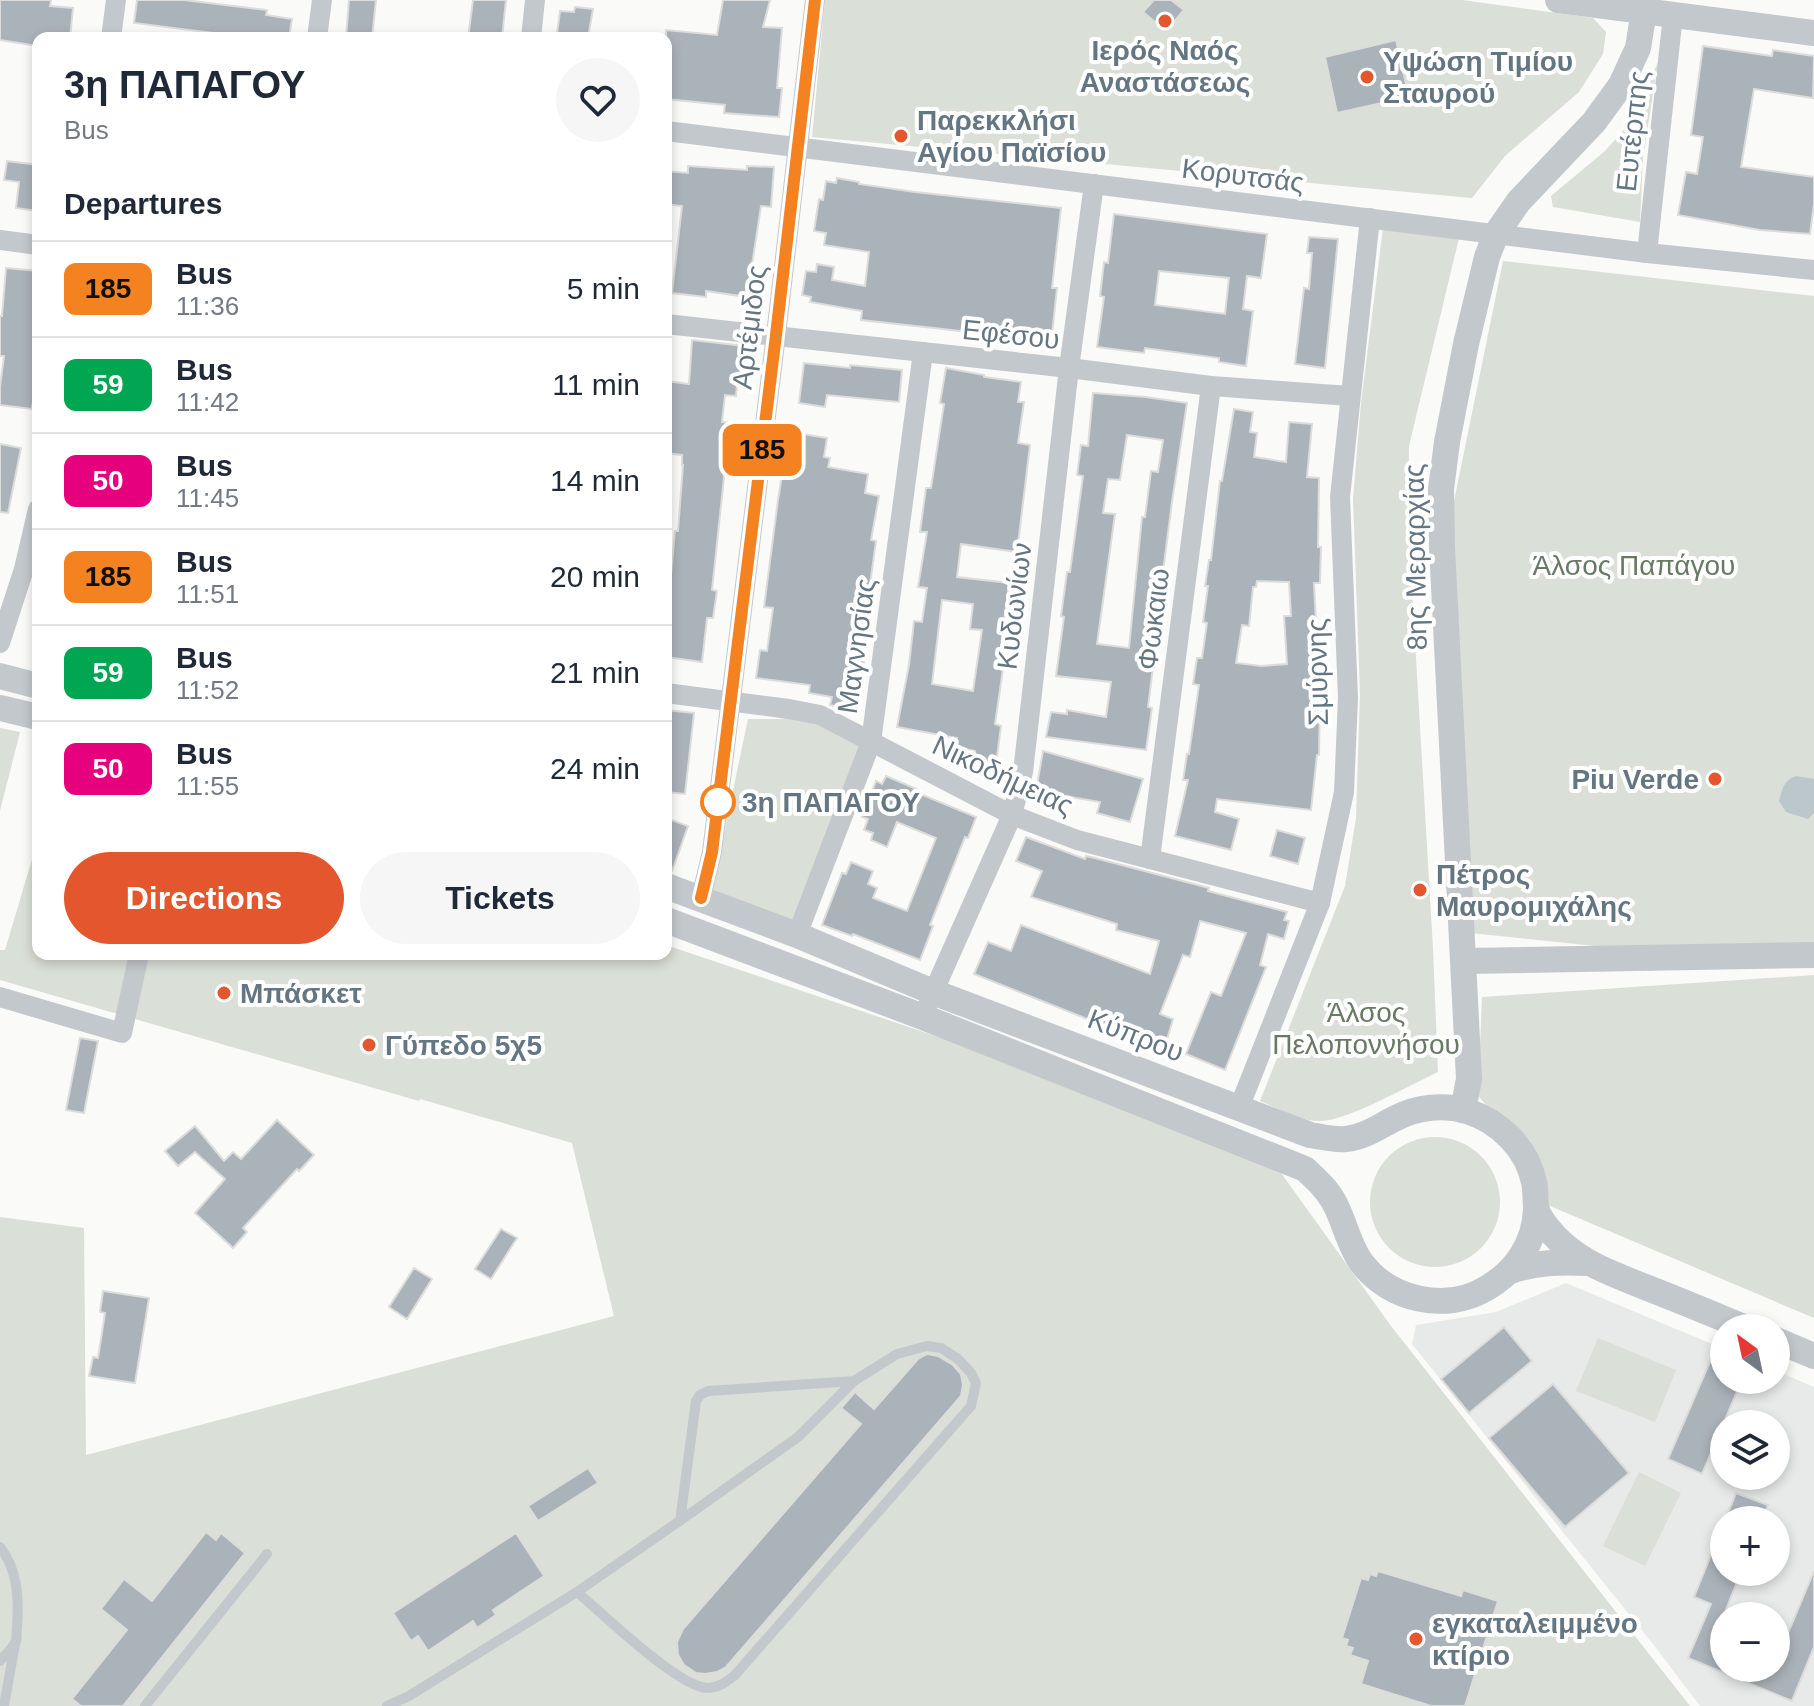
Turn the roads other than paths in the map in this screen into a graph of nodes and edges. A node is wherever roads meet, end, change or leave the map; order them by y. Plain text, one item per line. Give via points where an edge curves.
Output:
1 (116, 0) edge
2 (322, 0) edge
3 (535, 0) edge
4 (815, 0) edge
5 (1558, 0) edge
6 (1644, 6) edge
7 (1673, 15) junction
8 (112, 32) edge
9 (318, 32) edge
10 (532, 32) edge
11 (1814, 33) edge
12 (672, 132) edge
13 (797, 147) junction
14 (1094, 184) junction
15 (1370, 218) junction
16 (1496, 234) junction
17 (0, 240) edge
18 (32, 244) edge
19 (1647, 253) junction
20 (1814, 270) edge
21 (672, 325) edge
22 (776, 335) junction
23 (923, 352) junction
24 (1069, 368) junction
25 (1211, 386) junction
26 (1350, 396) junction
27 (32, 535) edge
28 (0, 643) edge
29 (0, 676) edge
30 (32, 684) edge
31 (672, 694) edge
32 (729, 701) junction
33 (0, 708) edge
34 (32, 716) edge
35 (871, 742) junction
36 (1012, 815) junction
37 (1150, 859) junction
38 (672, 888) edge
39 (701, 898) junction
40 (1320, 903) junction
41 (677, 924) edge
42 (797, 935) junction
43 (1814, 955) edge
44 (138, 960) edge
45 (1463, 961) junction
46 (933, 992) junction
47 (0, 997) edge
48 (923, 1017) junction
49 (1239, 1108) junction
50 (1463, 1110) junction
51 (1536, 1209) junction
52 (1588, 1263) junction
53 (1510, 1271) junction
54 (1712, 1314) edge
55 (1790, 1346) edge
56 (1814, 1356) edge
57 (854, 1381) junction
58 (680, 1521) junction
59 (0, 1547) edge
60 (267, 1554) dead end
61 (577, 1592) junction
62 (16, 1642) junction
63 (0, 1661) edge
64 (4, 1706) edge
65 (145, 1706) edge
66 (387, 1706) edge

1 - 8 street
2 - 9 street
3 - 10 street
4 - 13 street, Αρτέμιδος
5 - 6 street
6 - 7 street
6 - 16 street, 8ης Μεραρχίας via 1638,48 1621,85
7 - 11 street
7 - 19 street, Ευτέρπης
12 - 13 street, Κορυτσάς
13 - 14 street, Κορυτσάς
13 - 22 street, Αρτέμιδος
14 - 15 street, Κορυτσάς
14 - 24 street, Κυδωνίων
15 - 16 street, Κορυτσάς
15 - 26 street, Σμύρνης
16 - 19 street, Κορυτσάς
16 - 45 street, 8ης Μεραρχίας via 1466,344 1441,489
17 - 18 street
19 - 20 street, Κορυτσάς
21 - 22 street, Εφέσου
22 - 23 street, Εφέσου
22 - 32 street, Αρτέμιδος
23 - 24 street, Εφέσου
23 - 35 street, Μαγνησίας
24 - 25 street, Εφέσου
24 - 36 street, Κυδωνίων via 1023,772
25 - 26 street, Εφέσου
25 - 37 street, Φωκαιω
26 - 40 street, Σμύρνης via 1340,497 1348,698 1344,792
27 - 28 street
29 - 30 street
31 - 32 street, Νικοδήμειας
32 - 35 street, Νικοδήμειας via 820,715
32 - 39 street, Αρτέμιδος via 712,852
33 - 34 street
35 - 36 street, Νικοδήμειας
35 - 42 street, Μαγνησίας
36 - 37 street, Νικοδήμειας via 1077,840
36 - 46 street, Κυδωνίων
37 - 40 street, Νικοδήμειας
38 - 39 street, Κύπρου
39 - 41 street
39 - 42 street, Κύπρου
40 - 49 street, Σμύρνης
41 - 48 street, Κύπρου
42 - 46 street, Κύπρου
43 - 45 street
44 - 47 street via 122,1033
45 - 50 street, 8ης Μεραρχίας via 1469,1079
46 - 48 street, Κυδωνίων
46 - 49 street, Κύπρου
48 - 53 street, Κύπρου via 1305,1169 1335,1203 1361,1261 1406,1295 1462,1299
49 - 50 street, Κύπρου via 1310,1135 1346,1139 1412,1111
50 - 51 street, Κύπρου via 1497,1126 1522,1151 1535,1184
51 - 52 street, Κύπρου via 1563,1244
51 - 53 street, Κύπρου via 1531,1237
52 - 53 street, Κύπρου via 1533,1264
52 - 54 street, Κύπρου
55 - 56 street
57 - 58 lane via 798,1437
57 - 58 lane via 717,1389 700,1395
57 - 61 lane via 897,1354 927,1346 958,1359 976,1383 971,1406 735,1675 719,1687 704,1688 672,1673
58 - 61 lane
59 - 62 lane via 14,1574
60 - 65 lane
61 - 66 lane
62 - 63 lane
62 - 64 lane

